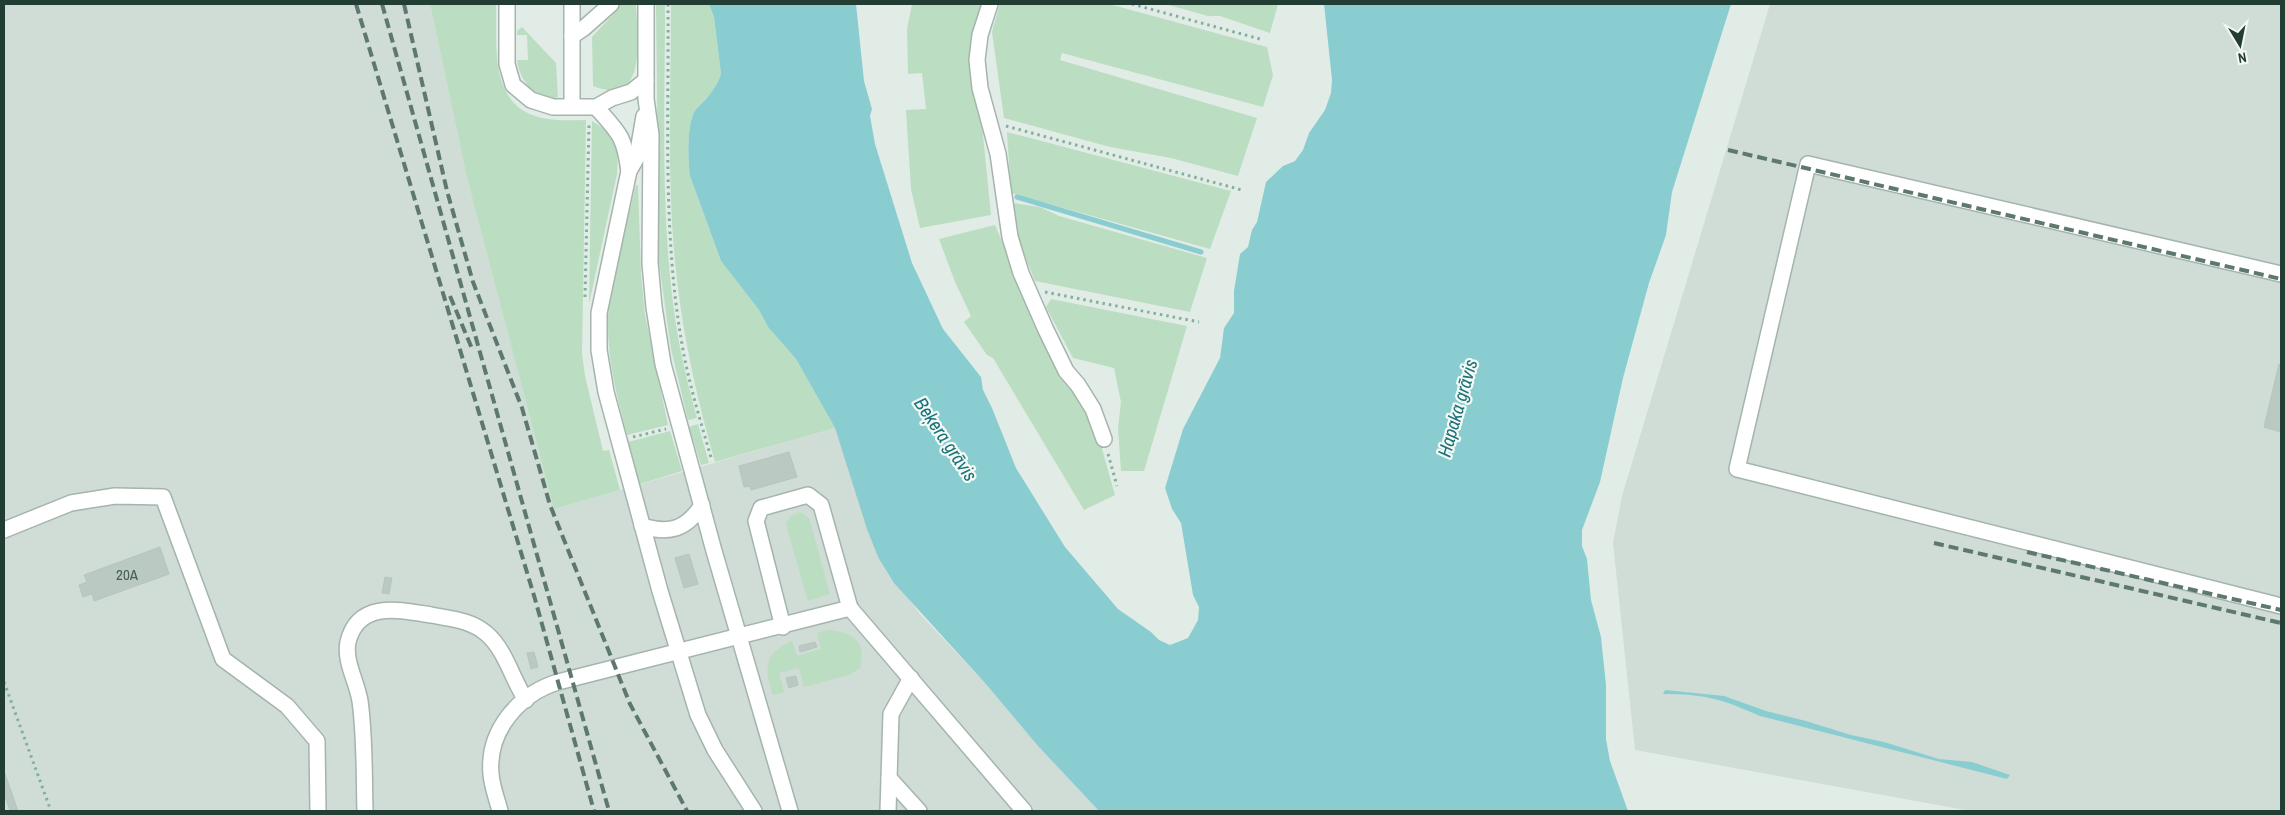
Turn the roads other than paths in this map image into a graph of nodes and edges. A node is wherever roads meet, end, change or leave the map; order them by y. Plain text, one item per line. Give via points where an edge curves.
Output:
1 (507, 4) edge
2 (572, 4) edge
3 (611, 4) edge
4 (646, 4) edge
5 (990, 4) edge
6 (572, 36) junction
7 (646, 80) junction
8 (646, 100) junction
9 (572, 106) junction
10 (593, 106) junction
11 (629, 171) junction
12 (2281, 274) edge
13 (1104, 439) road end
14 (702, 505) junction
15 (642, 526) junction
16 (4, 530) edge
17 (2281, 606) edge
18 (850, 608) junction
19 (783, 627) junction
20 (739, 638) junction
21 (679, 652) junction
22 (911, 678) junction
23 (526, 700) junction
24 (889, 778) junction
25 (318, 811) edge
26 (365, 811) edge
27 (500, 811) edge
28 (754, 811) edge
29 (790, 811) edge
30 (888, 811) edge
31 (919, 811) edge
32 (1024, 811) edge

1 - 9 street via 507,64 513,85 531,100 552,108
2 - 6 street
3 - 6 street
4 - 7 street
5 - 13 street via 980,35 977,60 980,88 998,154 1010,237 1028,288 1066,371 1094,409
6 - 9 street
7 - 8 street
7 - 10 street via 631,92
8 - 11 street via 637,157
8 - 14 street via 652,135 650,263 654,307 664,364
9 - 10 street
10 - 11 street via 617,128
11 - 15 street via 599,313 599,350 606,392
12 - 17 street via 1808,164 1737,469
14 - 15 street via 681,526 658,530
14 - 20 street
15 - 21 street
16 - 25 street via 72,503 115,496 163,497 223,659 287,706 317,741
18 - 19 street
18 - 19 street via 821,505 808,496 761,508 756,521
18 - 22 street
19 - 20 street
20 - 21 street
20 - 29 street
21 - 23 street via 558,682
21 - 28 street via 698,715 715,750
22 - 24 street via 891,714
22 - 32 street
23 - 26 street via 498,647 477,626 459,619 400,610 381,610 365,617 352,631 347,653 360,702
23 - 27 street via 502,726 493,747 491,774
24 - 30 street
24 - 31 street

